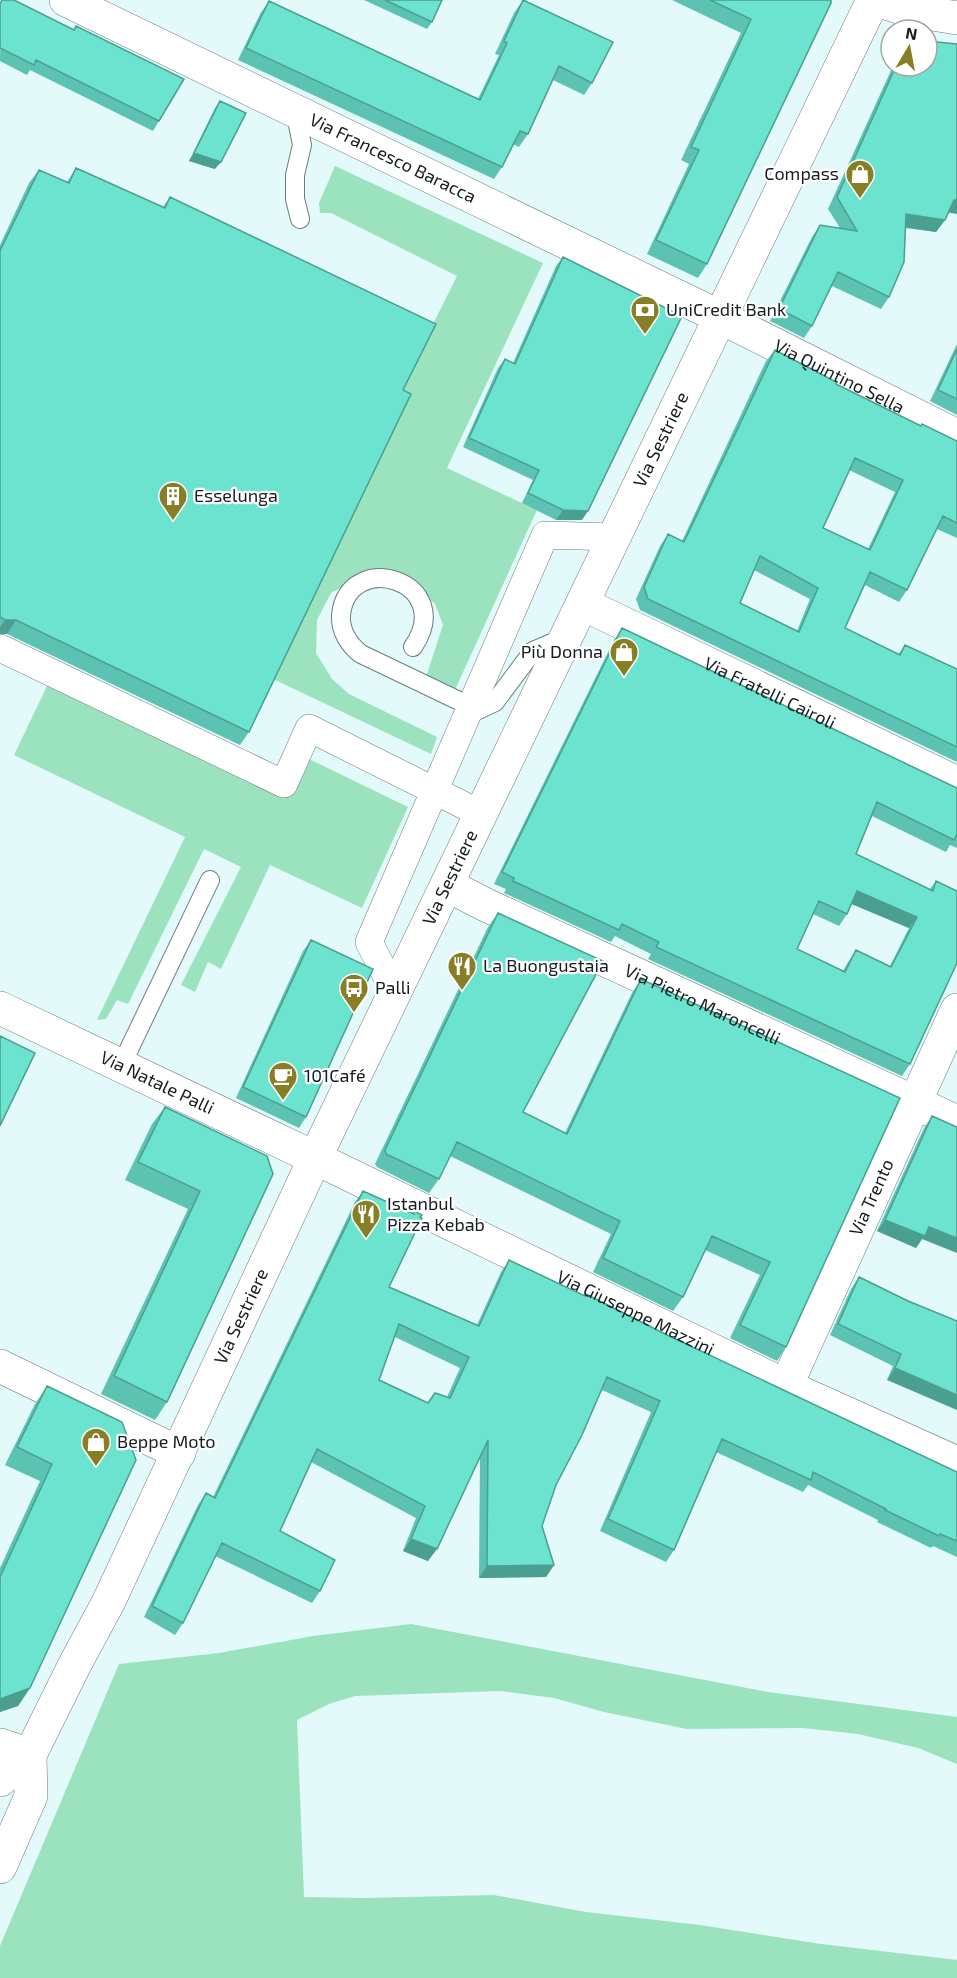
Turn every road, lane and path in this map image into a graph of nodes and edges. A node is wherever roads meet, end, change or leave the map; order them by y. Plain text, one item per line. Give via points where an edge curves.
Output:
1 (66, 0) edge
2 (875, 0) edge
3 (957, 18) edge
4 (295, 110) junction
5 (300, 219) dead end
6 (720, 317) junction
7 (957, 436) edge
8 (615, 537) junction
9 (583, 604) junction
10 (568, 636) junction
11 (413, 647) dead end
12 (0, 648) edge
13 (471, 707) junction
14 (957, 783) edge
15 (435, 791) junction
16 (481, 814) junction
17 (210, 880) dead end
18 (447, 885) junction
19 (395, 993) junction
20 (0, 1008) edge
21 (957, 1010) edge
22 (121, 1066) junction
23 (914, 1102) junction
24 (957, 1122) edge
25 (315, 1158) junction
26 (0, 1366) edge
27 (786, 1386) junction
28 (179, 1452) junction
29 (957, 1463) edge
30 (15, 1750) edge
31 (0, 1780) edge
32 (0, 1867) edge

1 - 4 street, Via Francesco Baracca
2 - 3 street
2 - 6 street, Via Sestriere
4 - 5 lane via 302,145 295,175
4 - 6 street, Via Francesco Baracca
6 - 7 street, Via Quintino Sella
6 - 8 street, Via Sestriere
8 - 9 street, Via Sestriere
8 - 13 street via 545,535
9 - 10 street, Via Sestriere
9 - 14 street, Via Fratelli Cairoli
10 - 13 lane via 533,651 495,702 478,710
10 - 16 street, Via Sestriere
11 - 13 lane via 421,636 424,613 416,594 406,584 381,577 369,579 350,592 341,620 353,648
12 - 15 street via 284,784 309,728
13 - 15 street
15 - 16 street
15 - 19 street via 369,942
16 - 18 street, Via Sestriere
17 - 22 lane
18 - 19 street, Via Sestriere
18 - 23 street, Via Pietro Maroncelli
19 - 25 street, Via Sestriere
20 - 22 street, Via Natale Palli
21 - 23 street, Via Trento
22 - 25 street, Via Natale Palli
23 - 24 street, Via Pietro Maroncelli
23 - 27 street, Via Trento
25 - 27 street, Via Giuseppe Mazzini
25 - 28 street, Via Sestriere
26 - 28 street
27 - 29 street, Via Giuseppe Mazzini
28 - 30 street, Via Sestriere via 108,1604 75,1664
30 - 31 street
30 - 32 street via 31,1796

